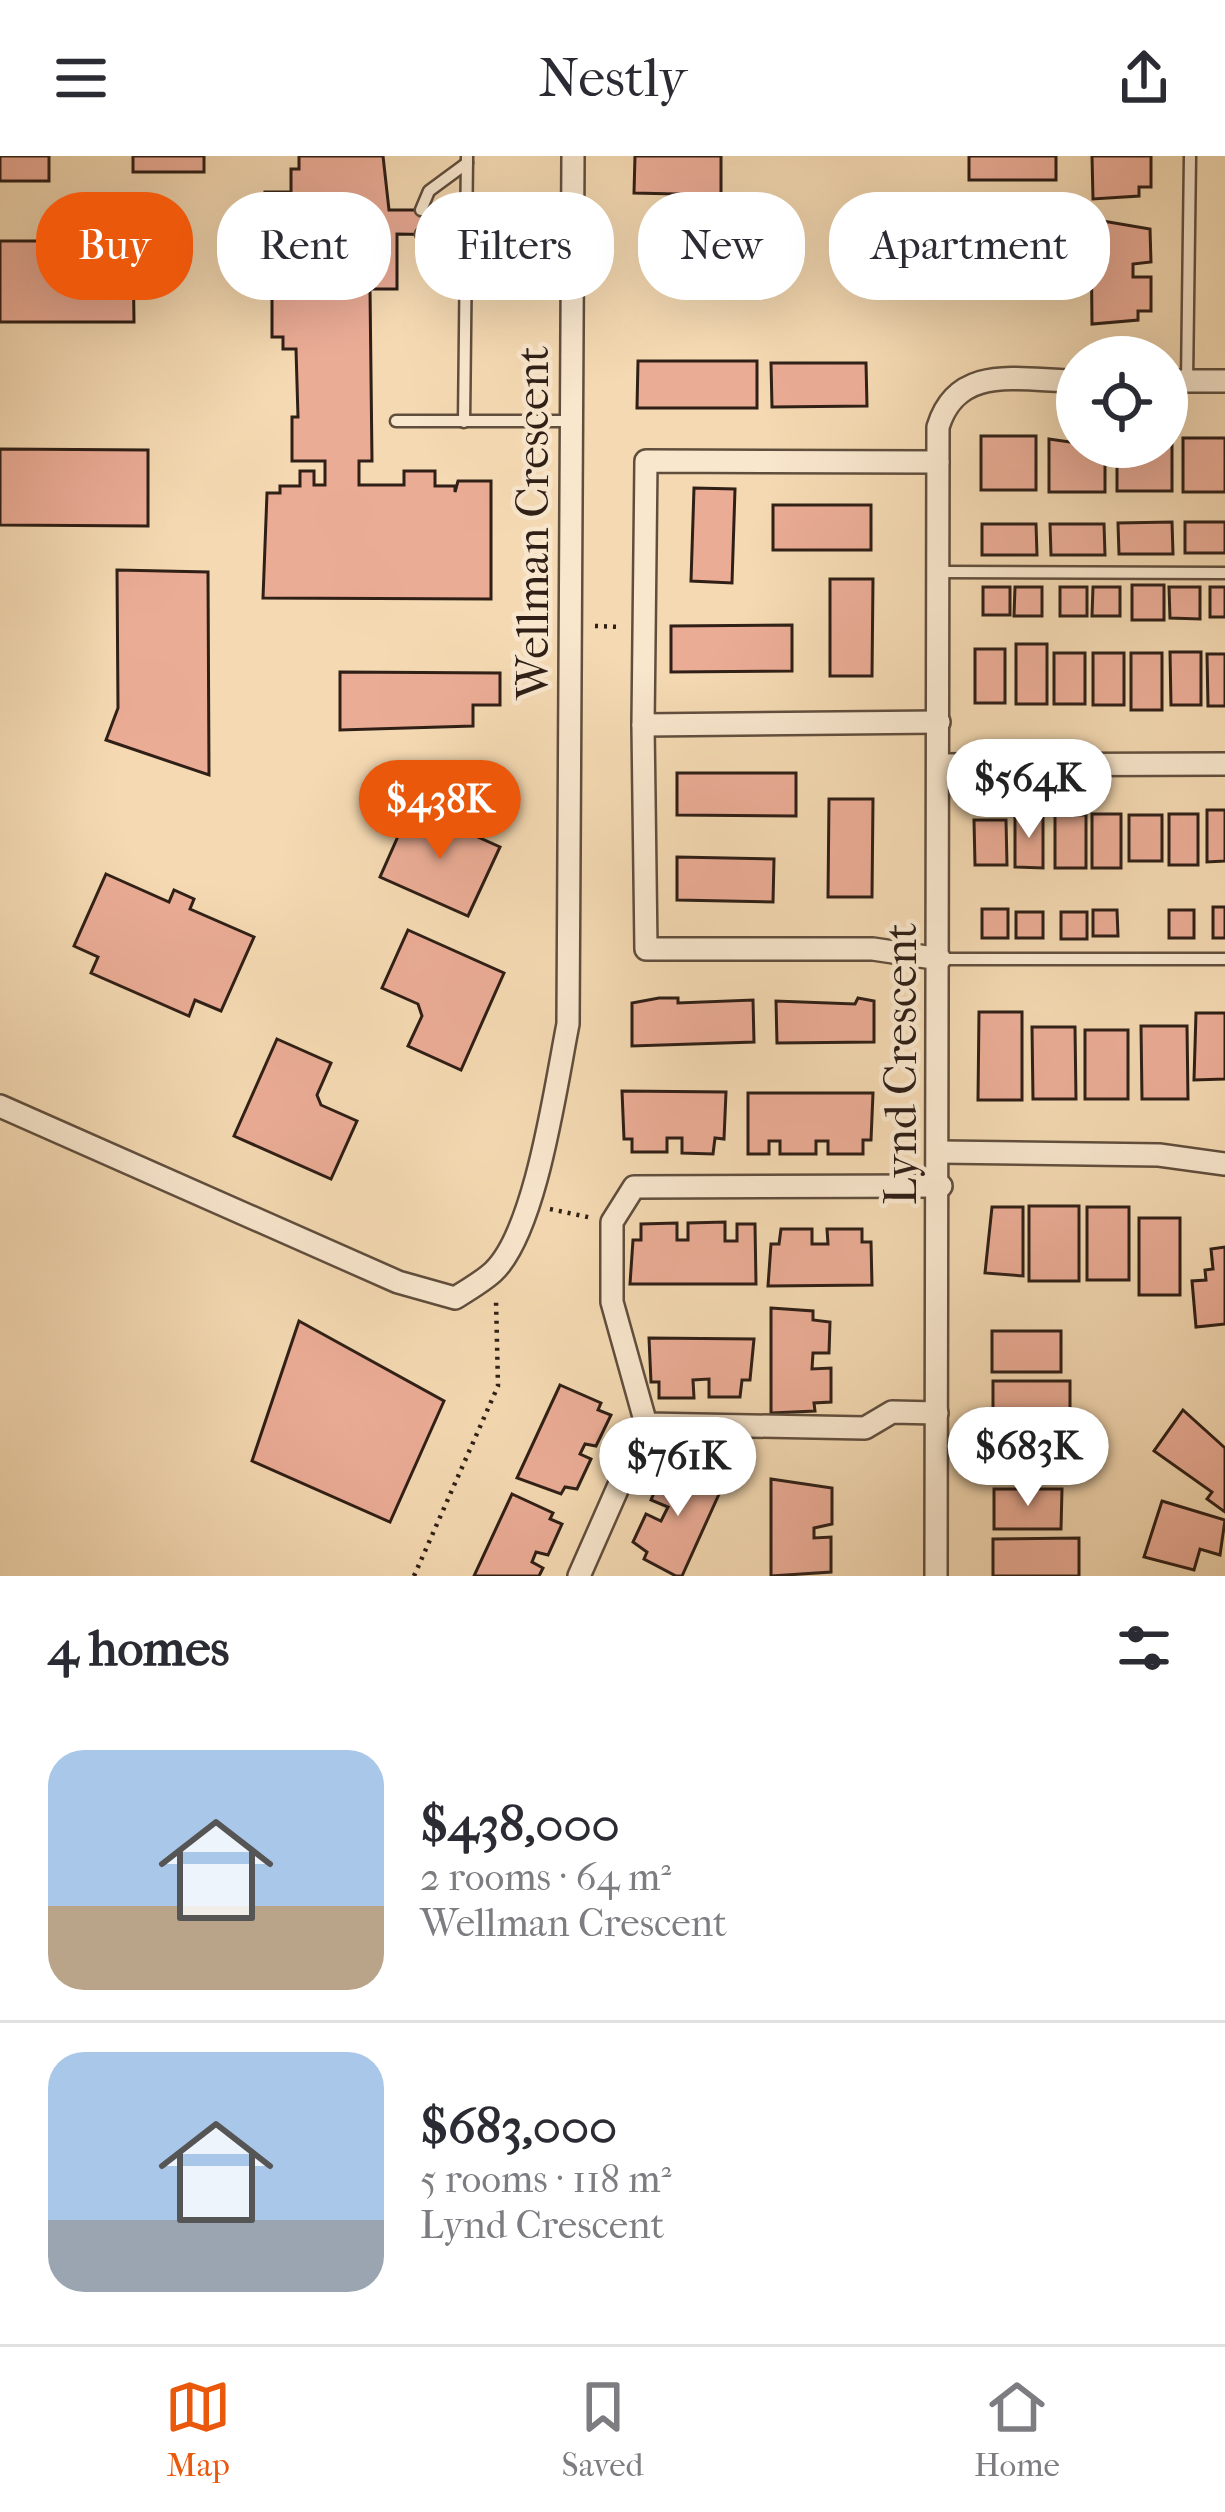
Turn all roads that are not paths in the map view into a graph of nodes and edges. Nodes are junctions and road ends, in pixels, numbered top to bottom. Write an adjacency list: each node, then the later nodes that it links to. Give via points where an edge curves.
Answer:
1 (573, 156): 12 (street, Wellman Crescent)
2 (1190, 156): 7 (lane)
3 (467, 159): 4 (lane); 5 (lane)
4 (429, 192)
5 (466, 192)
6 (465, 300): 13 (lane)
7 (1180, 336)
8 (1056, 381): 14 (street, Lynd Crescent, via 992,381 954,393 938,427)
9 (1188, 381): 10 (street)
10 (1225, 381)
11 (396, 421): 13 (lane)
12 (572, 421): 13 (lane); 23 (street, Wellman Crescent, via 568,1024 527,1203 496,1270 455,1298 398,1282)
13 (464, 422)
14 (938, 462): 15 (street, Lynd Crescent); 18 (street, via 646,461)
15 (939, 572): 16 (lane); 17 (street, Lynd Crescent)
16 (1225, 573)
17 (939, 722): 18 (street); 20 (street, Lynd Crescent)
18 (643, 725): 21 (street, via 646,949 873,949)
19 (1225, 764): 20 (street)
20 (939, 765): 21 (street, Lynd Crescent)
21 (940, 958): 22 (lane); 24 (street, Lynd Crescent)
22 (1225, 959)
23 (0, 1106)
24 (940, 1152): 25 (street, via 1159,1155); 26 (street, Lynd Crescent)
25 (1225, 1164)
26 (941, 1186): 27 (street, Lynd Crescent); 28 (street, via 634,1187 612,1222 612,1302)
27 (938, 1413): 28 (street, via 892,1412 865,1428); 30 (street, Lynd Crescent)
28 (646, 1424): 29 (street)
29 (579, 1576)
30 (936, 1576)

